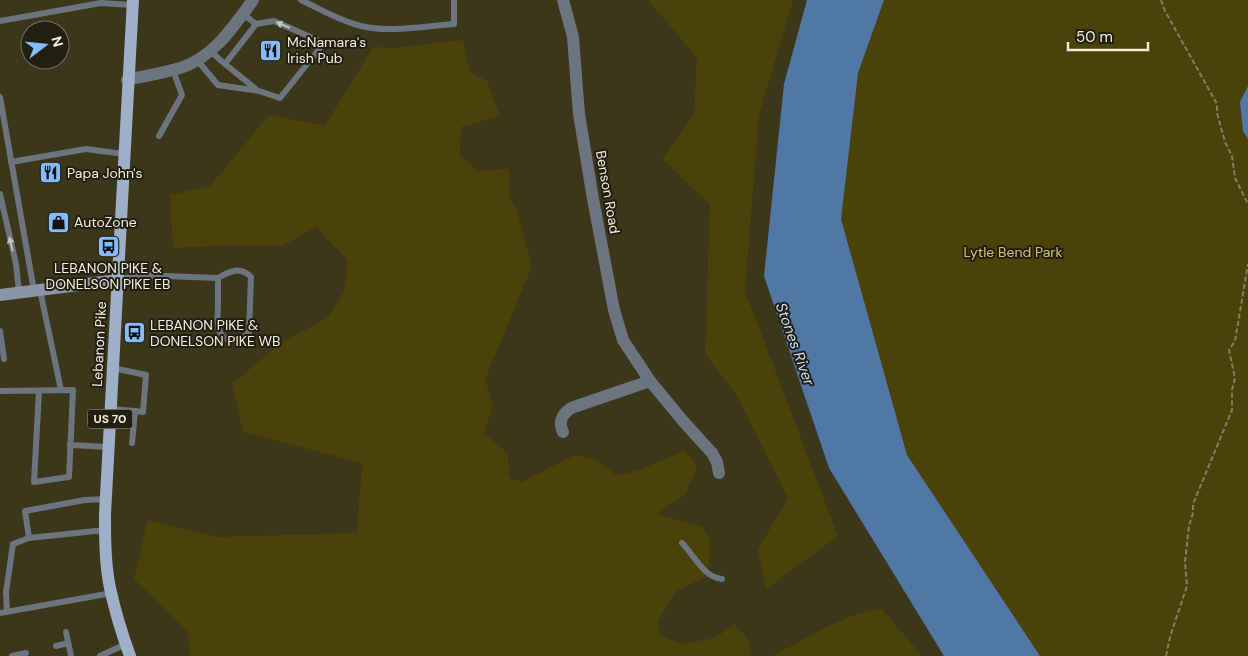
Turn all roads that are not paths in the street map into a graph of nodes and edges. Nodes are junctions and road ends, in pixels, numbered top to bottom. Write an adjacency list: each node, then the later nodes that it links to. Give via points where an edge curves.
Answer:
1 (253, 0): 6 (street)
2 (301, 0): 3 (lane, via 362,27 386,29 454,24)
3 (454, 0)
4 (563, 0): 28 (street, Benson Road, via 573,37 580,114 614,310 623,340)
5 (132, 3): 7 (lane, via 101,3); 13 (main road, Lebanon Pike / US 70)
6 (243, 14): 8 (lane); 9 (street)
7 (0, 21)
8 (256, 24): 11 (lane); 14 (lane, one-way to 8, via 280,98 324,43 274,21)
9 (210, 51): 10 (street); 11 (lane)
10 (197, 60): 12 (street); 14 (lane, via 218,85)
11 (225, 64): 14 (lane)
12 (173, 70): 13 (street); 16 (lane, via 182,94)
13 (127, 80): 17 (main road, Lebanon Pike / US 70)
14 (259, 91)
15 (0, 97): 18 (lane)
16 (160, 136)
17 (124, 154): 18 (lane, via 86,149); 21 (main road, Lebanon Pike / US 70)
18 (11, 162): 22 (lane)
19 (0, 194): 23 (lane, one-way to 19)
20 (218, 278): 20 (lane, via 236,270 251,277 248,332 240,341 227,340 217,326); 21 (lane, via 138,275)
21 (118, 280): 22 (main road); 27 (main road, Lebanon Pike / US 70)
22 (37, 290): 23 (main road); 29 (lane)
23 (19, 292): 24 (main road)
24 (0, 295)
25 (0, 331): 26 (lane)
26 (4, 359)
27 (113, 368): 32 (main road, Lebanon Pike / US 70); 33 (lane, via 146,375 143,412)
28 (650, 381): 34 (street, via 571,408 560,421); 38 (street, Benson Road, via 712,453)
29 (61, 390): 31 (lane); 36 (lane, via 73,390)
30 (0, 391): 31 (lane)
31 (39, 391): 36 (lane, via 34,482 69,477)
32 (111, 410): 33 (lane); 37 (main road, Lebanon Pike / US 70)
33 (135, 412): 35 (lane)
34 (563, 432)
35 (132, 442)
36 (70, 445): 37 (lane)
37 (109, 447): 39 (main road, Lebanon Pike / US 70)
38 (720, 473)
39 (106, 499): 40 (main road, Lebanon Pike / US 70); 41 (lane, via 25,511)
40 (105, 530): 41 (lane); 44 (main road, Lebanon Pike / US 70)
41 (30, 538): 45 (lane, via 13,544 6,592)
42 (682, 543): 43 (lane, via 714,578)
43 (722, 579)
44 (112, 593): 45 (lane); 50 (main road, Lebanon Pike / US 70)
45 (8, 612): 46 (lane)
46 (0, 613)
47 (66, 632): 48 (lane)
48 (68, 643): 49 (lane); 53 (lane)
49 (56, 646)
50 (128, 650): 54 (lane)
51 (26, 653): 52 (lane)
52 (12, 656)
53 (71, 656)
54 (100, 656)

